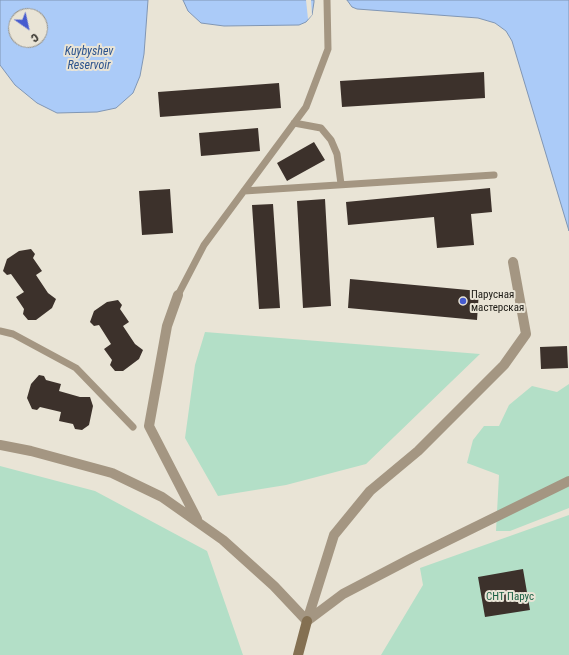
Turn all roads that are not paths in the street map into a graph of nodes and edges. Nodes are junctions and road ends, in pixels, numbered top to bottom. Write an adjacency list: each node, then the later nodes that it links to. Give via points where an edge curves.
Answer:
1 (327, 0): 2 (lane, via 328,49 306,107)
2 (294, 123): 4 (lane, via 321,128 331,140 337,154); 5 (lane)
3 (494, 175): 4 (lane)
4 (340, 184): 5 (lane)
5 (244, 191): 7 (lane, via 204,245)
6 (513, 262): 13 (street, via 526,334 504,364 418,451 370,492 334,535)
7 (178, 295): 12 (street, via 167,326 149,426)
8 (0, 331): 9 (lane, via 14,334 76,368)
9 (133, 427)
10 (0, 445): 12 (street, via 112,473 162,497)
11 (569, 481): 13 (street, via 350,590)
12 (198, 521): 13 (street, via 274,586)
13 (307, 621): 14 (street)
14 (298, 655)

